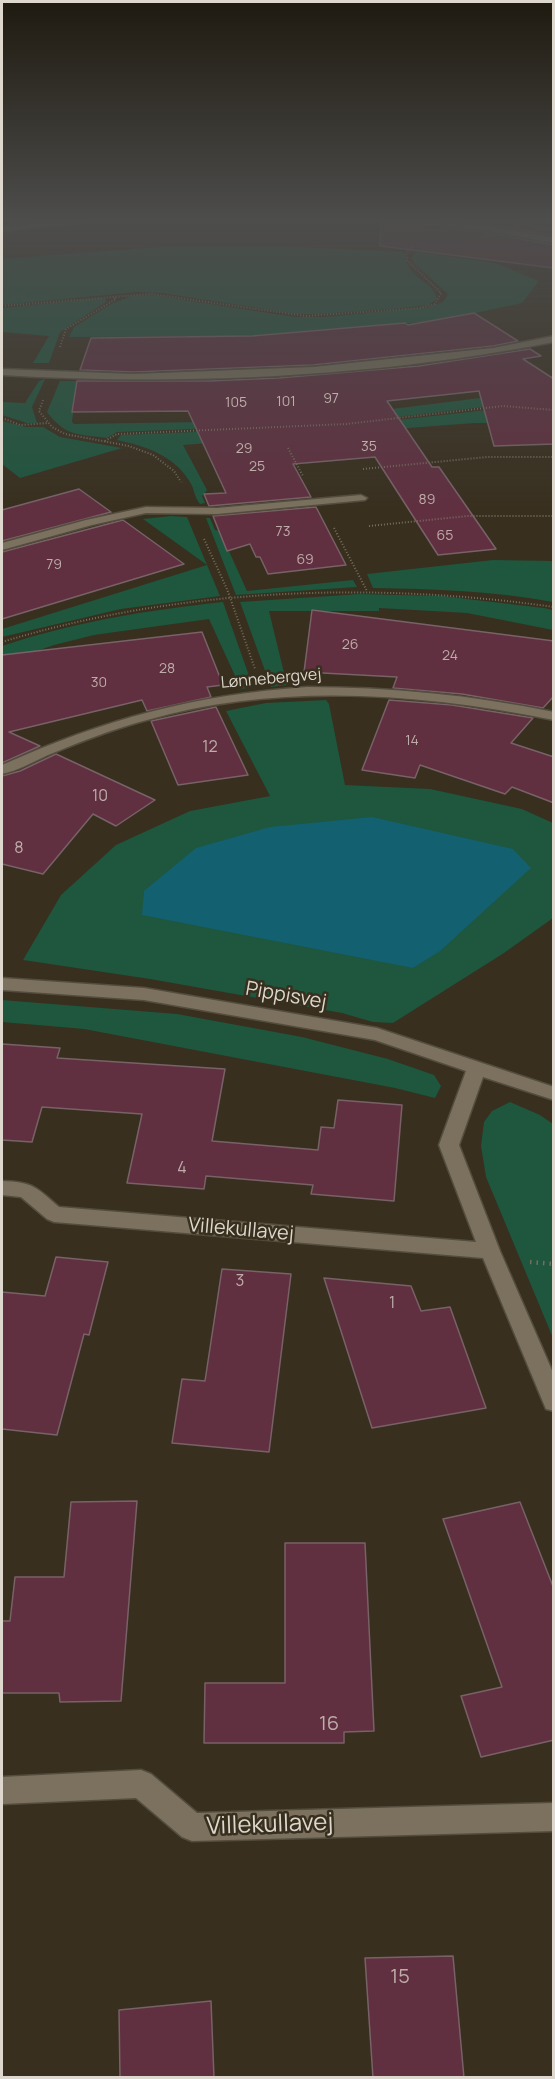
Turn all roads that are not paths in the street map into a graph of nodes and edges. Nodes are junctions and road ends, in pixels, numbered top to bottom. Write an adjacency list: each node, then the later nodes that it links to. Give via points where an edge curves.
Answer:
1 (554, 339): 2 (street, via 493,351 313,370 134,377)
2 (2, 372)
3 (361, 498): 4 (street, via 217,511 146,510)
4 (2, 547)
5 (554, 716): 6 (street, Lønnebergvej, via 475,700 398,692 264,695 150,715 91,733)
6 (2, 770)
7 (2, 984): 8 (street, Pippisvej, via 144,994 377,1034)
8 (477, 1067): 9 (street, Pippisvej); 11 (street, via 449,1145)
9 (554, 1094)
10 (2, 1188): 11 (street, Villekullavej, via 26,1190 54,1214)
11 (490, 1251): 12 (street)
12 (554, 1402)
13 (2, 1791): 14 (street, Villekullavej, via 141,1784 192,1827)
14 (554, 1817)

